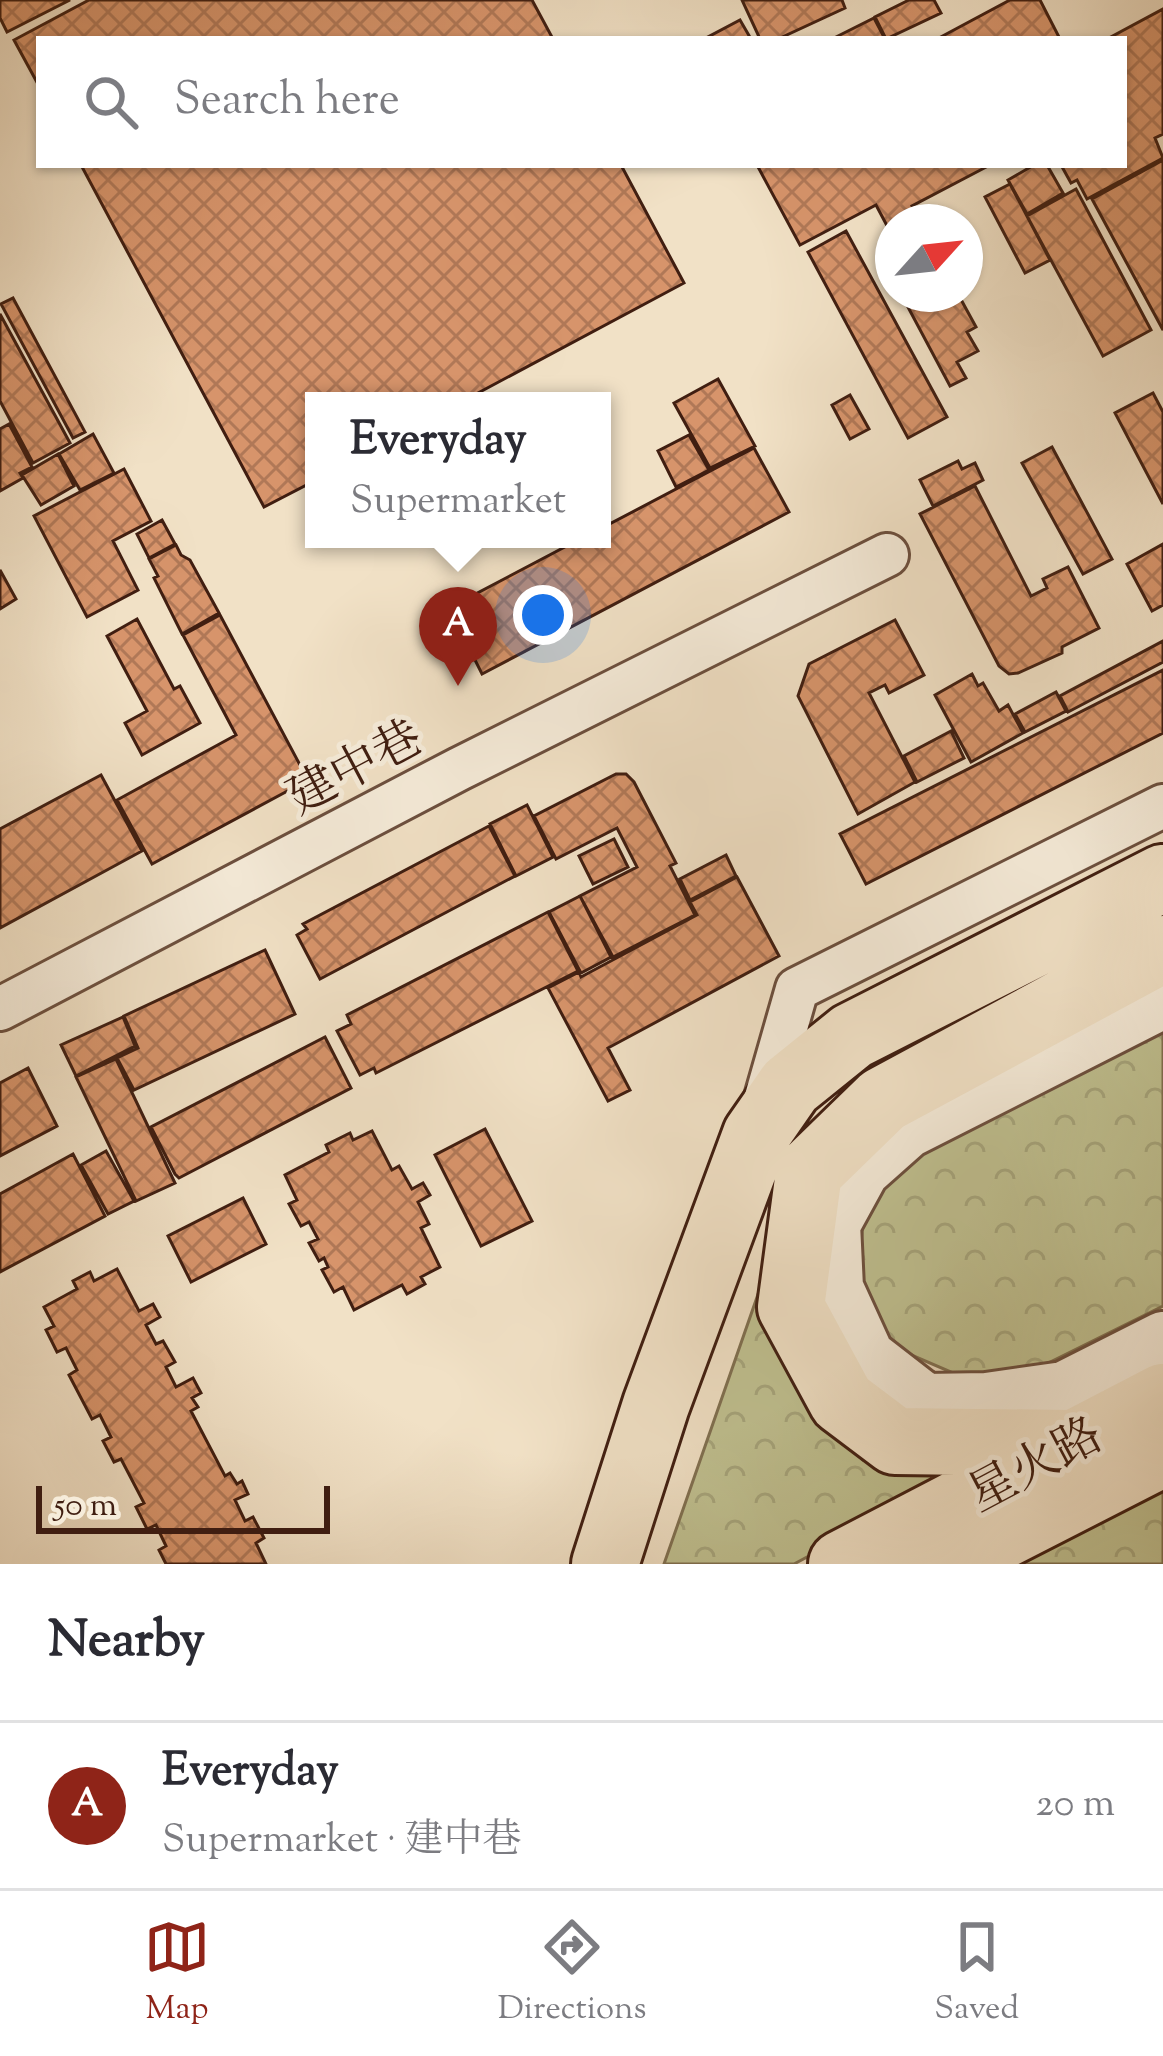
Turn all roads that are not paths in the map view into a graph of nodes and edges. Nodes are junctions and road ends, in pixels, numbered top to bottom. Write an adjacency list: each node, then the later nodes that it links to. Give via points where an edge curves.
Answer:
1 (886, 555): 6 (street, 建中巷)
2 (1163, 806): 7 (street, via 797,989)
3 (1163, 878): 7 (main road, via 851,1036 790,1086)
4 (1163, 949): 10 (main road, via 884,1100 809,1172 791,1307 842,1401 896,1442)
5 (1163, 1001): 8 (street, via 907,1130 862,1171 833,1224 836,1288 867,1356 926,1401 1064,1389)
6 (0, 1009)
7 (756, 1135): 12 (main road)
8 (1163, 1339)
9 (1163, 1397): 10 (main road, 星火路)
10 (1072, 1443): 13 (main road, 星火路)
11 (1163, 1453): 14 (main road, 星火路)
12 (605, 1564)
13 (842, 1564)
14 (946, 1564)

